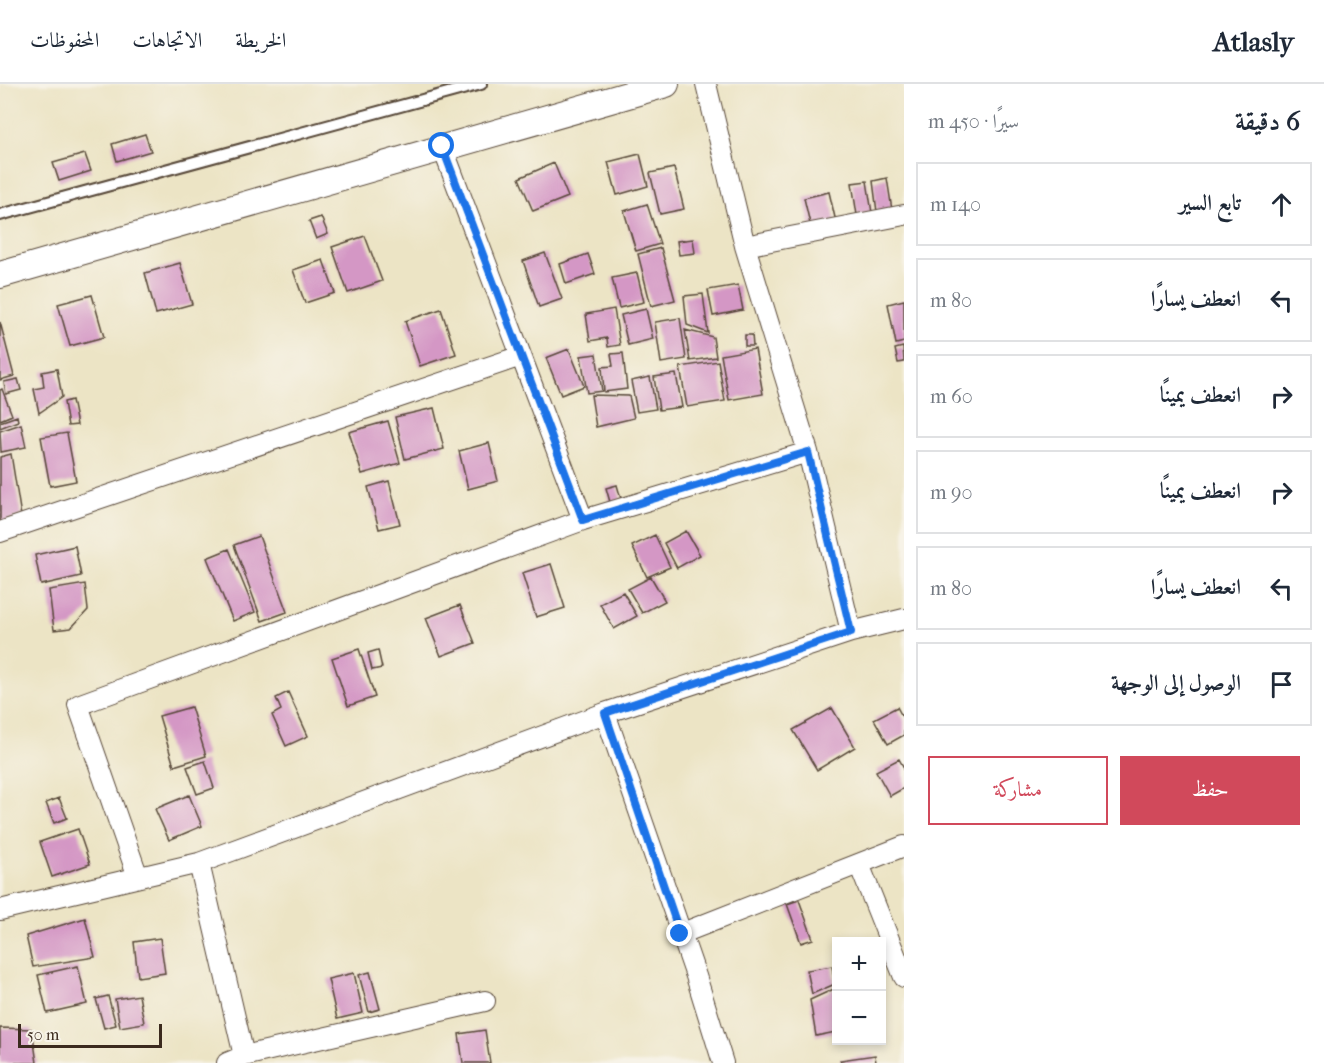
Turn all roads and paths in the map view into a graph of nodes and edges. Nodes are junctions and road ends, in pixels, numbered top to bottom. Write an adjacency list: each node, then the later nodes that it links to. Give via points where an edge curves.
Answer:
1 (480, 84): 5 (lane)
2 (666, 84): 4 (street)
3 (706, 84): 7 (street)
4 (442, 146): 8 (street); 9 (street)
5 (0, 215)
6 (904, 215): 7 (street)
7 (745, 246): 10 (street)
8 (0, 275)
9 (521, 356): 11 (street); 12 (street)
10 (808, 452): 11 (street); 14 (street)
11 (583, 520): 19 (street, via 78,705)
12 (0, 532)
13 (904, 619): 14 (street)
14 (851, 632): 15 (street)
15 (605, 713): 17 (street); 21 (street)
16 (904, 846): 18 (street)
17 (199, 863): 19 (street); 24 (street)
18 (859, 864): 21 (street); 22 (street)
19 (138, 877): 20 (street)
20 (0, 910)
21 (680, 934): 25 (street)
22 (904, 977)
23 (485, 1001): 24 (street)
24 (235, 1060)
25 (723, 1063)

